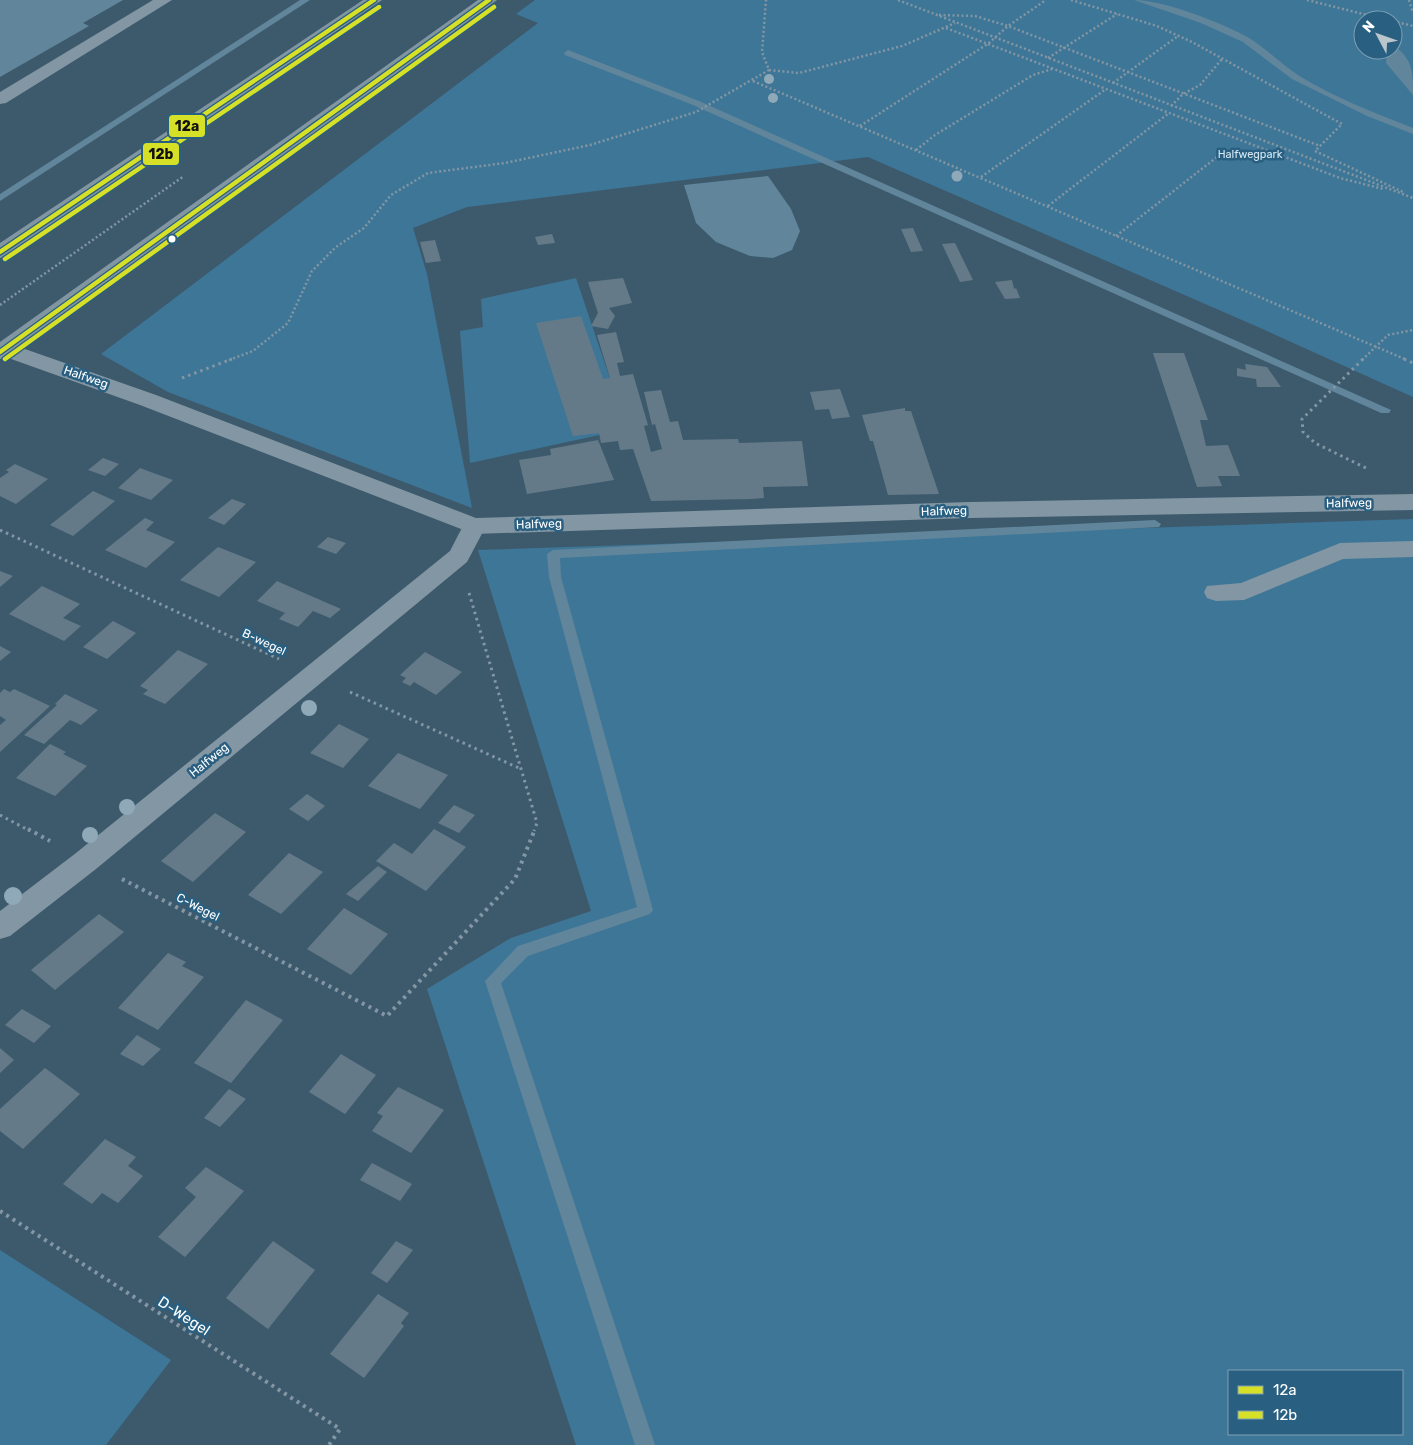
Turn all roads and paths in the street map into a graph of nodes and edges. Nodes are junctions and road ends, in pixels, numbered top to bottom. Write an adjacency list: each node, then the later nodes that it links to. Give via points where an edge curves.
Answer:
1 (164, 0): 30 (lane)
2 (374, 0): 42 (highway)
3 (489, 0): 45 (highway)
4 (766, 0): 24 (path, via 762,52)
5 (898, 0): 13 (path)
6 (1046, 0): 15 (path)
7 (1071, 0): 12 (path)
8 (1307, 0): 10 (path)
9 (1409, 0): 11 (path)
10 (1353, 12)
11 (1413, 13)
12 (1117, 14): 17 (path); 20 (path)
13 (935, 15): 14 (path); 15 (path, via 975,16)
14 (955, 23): 16 (path); 18 (path)
15 (1008, 26): 18 (path); 20 (path)
16 (946, 28): 19 (path); 24 (path, via 902,46 799,74)
17 (1178, 36): 22 (path); 25 (path)
18 (993, 38): 19 (path); 21 (path)
19 (988, 43): 23 (path); 33 (path)
20 (1066, 48): 21 (path); 25 (path)
21 (1047, 58): 27 (path)
22 (1222, 59): 29 (path, via 1200,86); 34 (path, via 1342,124)
23 (1052, 69): 28 (path); 35 (path, via 1033,75)
24 (769, 70): 26 (path)
25 (1127, 72): 27 (path); 29 (path)
26 (752, 80): 33 (path); 47 (path, via 696,112 590,145 505,163 428,172 391,195 364,228 336,247 312,270 288,323 253,350 178,379)
27 (1113, 84): 31 (path)
28 (1106, 89): 32 (path); 37 (path)
29 (1183, 94): 31 (path); 34 (path)
30 (0, 99)
31 (1171, 106): 38 (path)
32 (1169, 113): 38 (path, via 1340,178); 40 (path)
33 (860, 126): 35 (path)
34 (1320, 146): 39 (path, via 1315,151)
35 (916, 150): 37 (path)
36 (1217, 157): 41 (path)
37 (980, 178): 40 (path)
38 (1397, 192): 39 (path)
39 (1413, 197)
40 (1048, 206): 41 (path)
41 (1116, 236): 44 (path)
42 (0, 252)
43 (1413, 330): 44 (path, via 1388,335)
44 (1375, 347): 46 (path); 48 (path, via 1302,419 1303,432 1315,443 1373,471)
45 (2, 350): 47 (street, Halfweg)
46 (1413, 363)
47 (148, 400): 49 (street, Halfweg)
48 (1401, 503): 49 (street, Halfweg, via 970,510)
49 (474, 526): 52 (lane, Halfweg)
50 (0, 530): 54 (path, B-wegel)
51 (1413, 549): 53 (lane, via 1340,551 1244,591)
52 (459, 556): 54 (lane, Halfweg); 55 (path)
53 (1216, 592)
54 (314, 675): 55 (path, B-wegel); 57 (lane, Halfweg)
55 (521, 769): 57 (path, C-Wegel, via 537,823 515,879 387,1016)
56 (0, 815): 57 (path, C-Wegel)
57 (86, 860): 58 (lane, Halfweg)
58 (0, 927)
59 (0, 1211): 60 (path, D-Wegel, via 340,1430)
60 (329, 1445)

